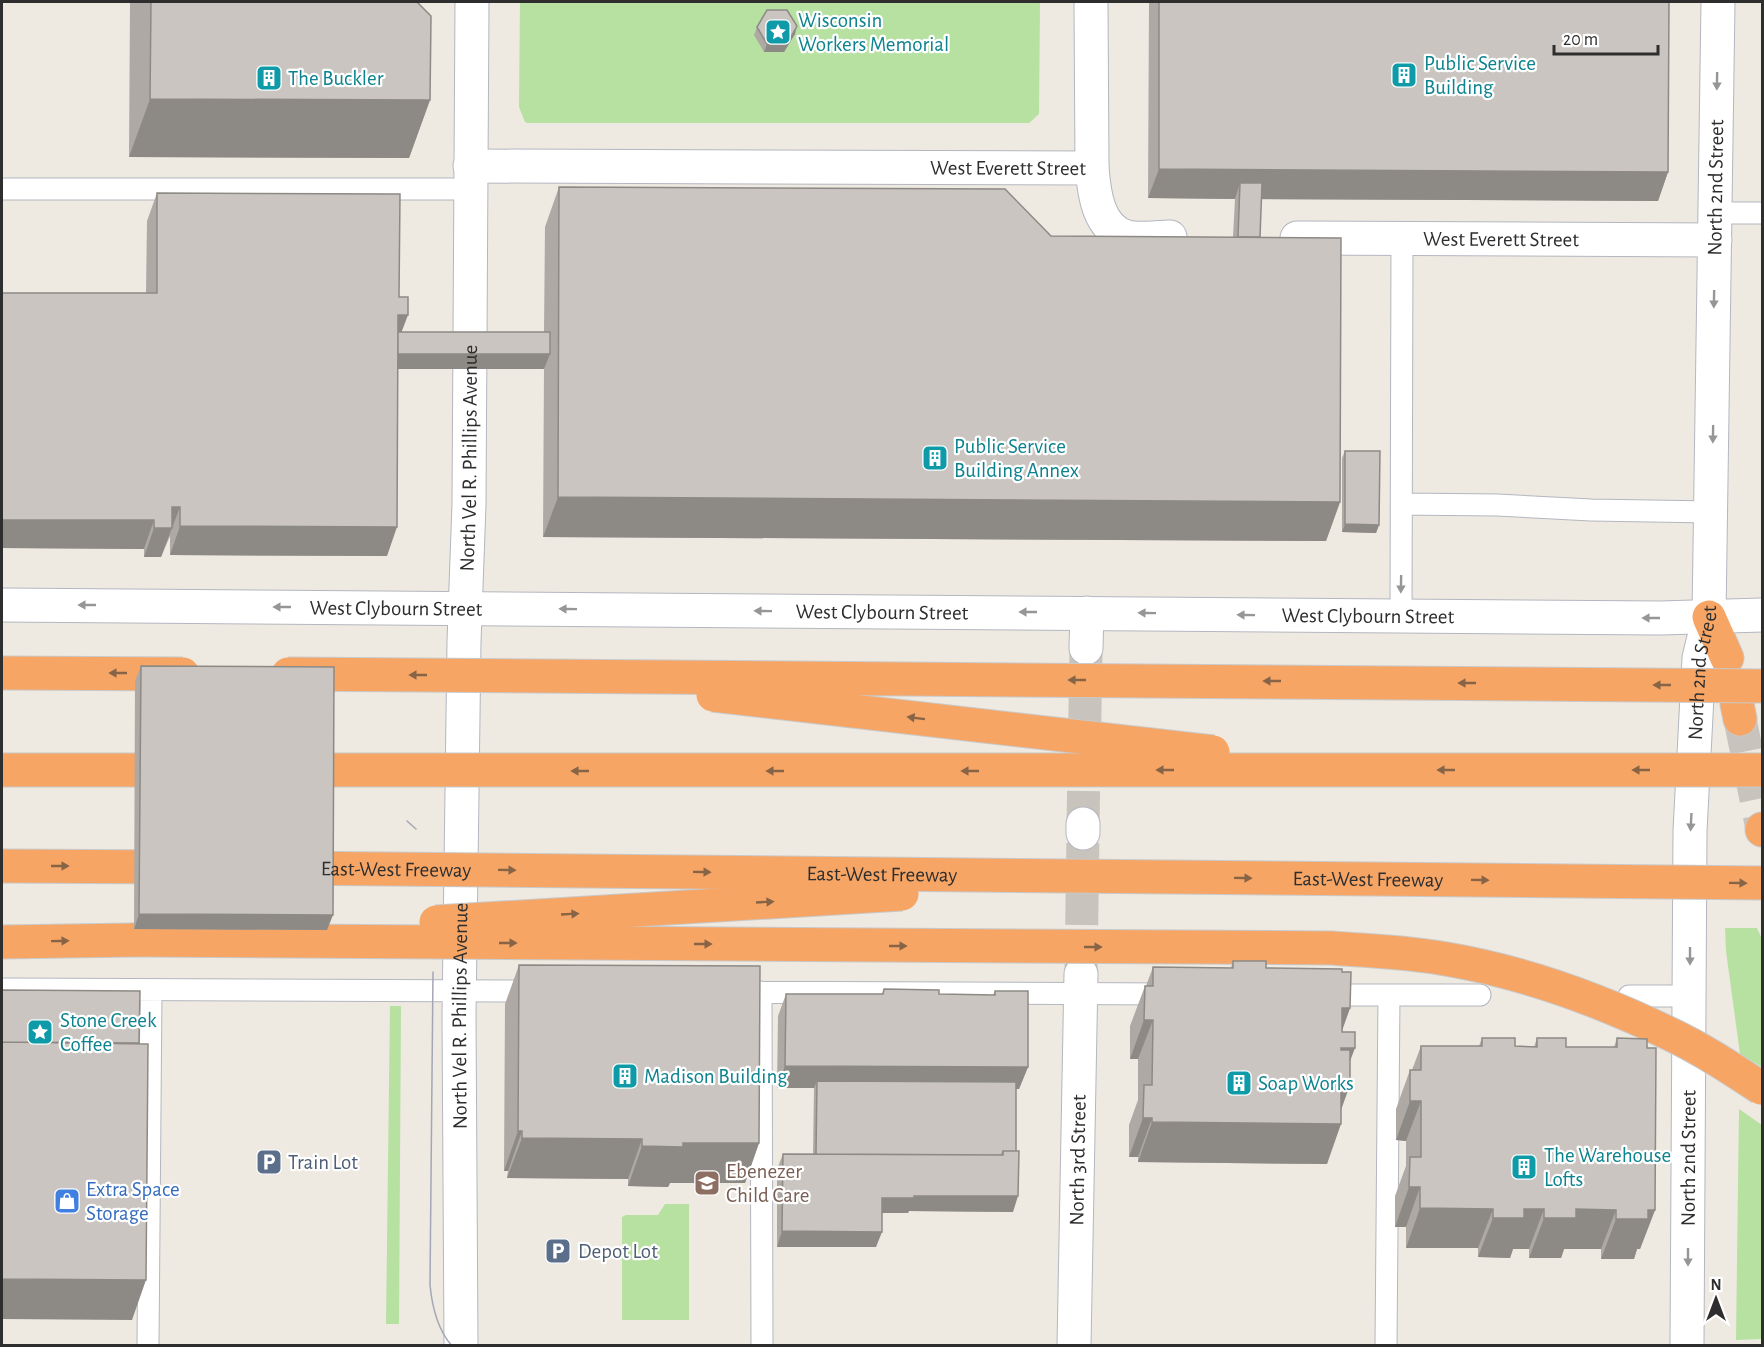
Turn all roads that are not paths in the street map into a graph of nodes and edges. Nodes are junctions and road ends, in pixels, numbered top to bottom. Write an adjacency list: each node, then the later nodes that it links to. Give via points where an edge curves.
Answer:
1 (472, 2): 5 (street, North Vel R. Phillips Avenue)
2 (1091, 2): 4 (street)
3 (1718, 2): 8 (street, North 2nd Street, one-way to 8)
4 (1092, 168): 5 (street, West Everett Street); 9 (street, West Everett Street, via 1094,192 1110,227 1126,237)
5 (470, 178): 6 (lane); 15 (street, North Vel R. Phillips Avenue, via 470,504)
6 (2, 189)
7 (1762, 213): 8 (lane)
8 (1715, 227): 11 (street, West Everett Street); 13 (street, North 2nd Street, one-way to 13)
9 (1197, 238)
10 (1266, 238): 11 (street, West Everett Street)
11 (1402, 239): 12 (lane)
12 (1402, 504): 13 (lane); 18 (lane, one-way to 18)
13 (1711, 512): 19 (street, North 2nd Street)
14 (2, 605): 15 (street, West Clybourn Street, one-way to 14)
15 (466, 608): 16 (street, West Clybourn Street, one-way to 15); 42 (street, North Vel R. Phillips Avenue)
16 (1087, 613): 18 (street, West Clybourn Street, one-way to 16); 20 (street)
17 (1762, 615): 19 (street, West Clybourn Street)
18 (1401, 616): 19 (street, West Clybourn Street, one-way to 18)
19 (1709, 617): 21 (highway); 51 (street, North 2nd Street, one-way to 51, via 1699,658 1690,831)
20 (1086, 648)
21 (1727, 658)
22 (2, 673): 23 (highway, one-way to 22, bridge)
23 (216, 674)
24 (264, 674): 25 (highway, one-way to 24, bridge)
25 (539, 675): 26 (highway, one-way to 25, bridge); 30 (highway, one-way to 25, bridge)
26 (1746, 703)
27 (2, 770): 28 (highway, bridge)
28 (205, 770)
29 (253, 770): 30 (highway, one-way to 29, bridge)
30 (1370, 770): 31 (highway, one-way to 30, bridge)
31 (1762, 770)
32 (2, 866): 33 (highway, one-way to 33, bridge)
33 (205, 867)
34 (264, 867): 35 (highway, East-West Freeway, one-way to 35, bridge)
35 (1185, 877): 36 (highway, East-West Freeway, one-way to 36, bridge); 37 (highway, one-way to 35, bridge)
36 (1762, 883)
37 (134, 940): 38 (highway, one-way to 37); 52 (highway, one-way to 52, bridge, via 1320,948 1390,952 1493,970 1604,1005 1672,1035)
38 (2, 942)
39 (1080, 984): 45 (lane); 46 (lane); 56 (street, North 3rd Street)
40 (2, 989): 41 (lane)
41 (151, 990): 42 (lane); 53 (lane)
42 (459, 991): 43 (lane); 54 (street, North Vel R. Phillips Avenue)
43 (558, 992)
44 (714, 992): 45 (lane)
45 (761, 992): 55 (lane)
46 (1186, 994)
47 (1305, 995): 48 (lane)
48 (1389, 995): 49 (lane); 57 (lane)
49 (1480, 995)
50 (1629, 996): 51 (lane)
51 (1689, 996): 58 (street, North 2nd Street, one-way to 58)
52 (1762, 1088)
53 (148, 1346)
54 (461, 1346)
55 (762, 1346)
56 (1074, 1346)
57 (1386, 1346)
58 (1687, 1346)

